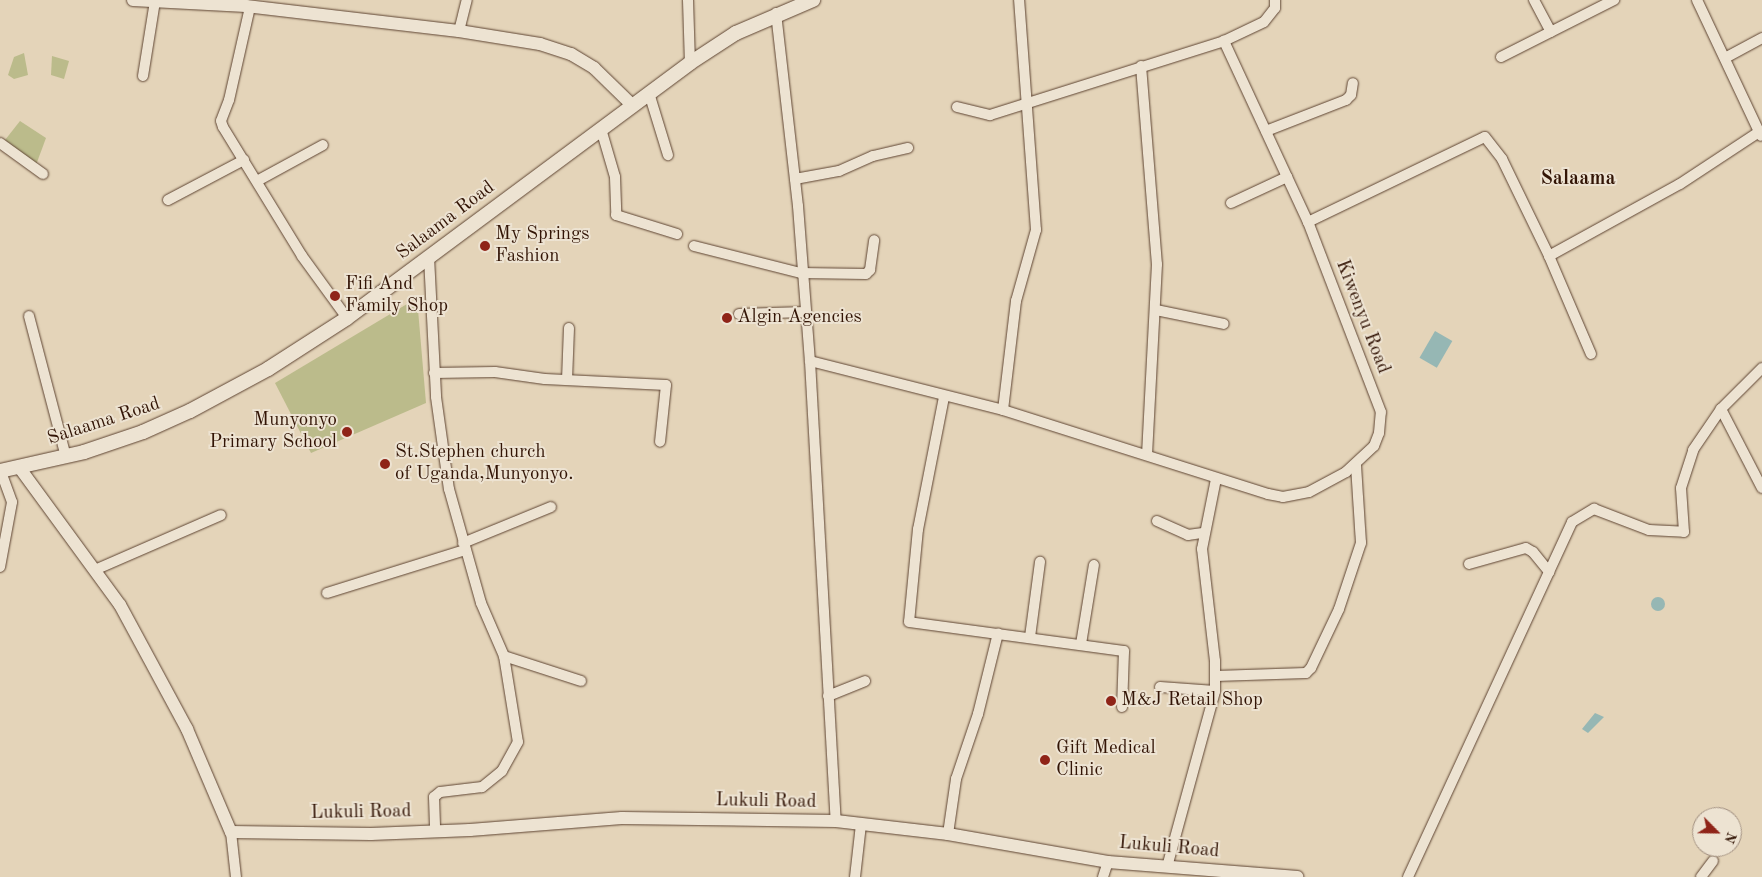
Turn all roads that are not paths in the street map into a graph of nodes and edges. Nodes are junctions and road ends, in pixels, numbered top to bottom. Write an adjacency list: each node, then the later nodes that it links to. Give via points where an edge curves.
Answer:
1 (133, 0): 10 (street)
2 (467, 0): 13 (street)
3 (688, 0): 19 (street)
4 (813, 0): 12 (main road, Salaama Road)
5 (1019, 0): 24 (street)
6 (1275, 0): 16 (street, via 1275,8 1264,22)
7 (1534, 0): 14 (street)
8 (1614, 0): 14 (street)
9 (1697, 0): 18 (street)
10 (155, 1): 11 (street); 21 (street)
11 (247, 4): 13 (street); 34 (street, via 230,100 221,121)
12 (776, 13): 19 (main road, Salaama Road, via 736,33); 37 (street)
13 (459, 31): 25 (street, via 540,44 571,54 603,74)
14 (1551, 32): 17 (street)
15 (1762, 38): 18 (street)
16 (1224, 41): 20 (street); 28 (street, Kiwenyu Road)
17 (1501, 57)
18 (1725, 58): 29 (street)
19 (690, 63): 23 (main road, Salaama Road)
20 (1141, 66): 24 (street); 48 (street, via 1148,180 1156,245)
21 (143, 76)
22 (1352, 83): 28 (street, via 1351,95 1346,100)
23 (649, 93): 25 (main road, Salaama Road); 33 (street)
24 (1028, 100): 26 (street, via 990,115); 62 (street, via 1036,235 1016,301)
25 (632, 105): 27 (main road, Salaama Road)
26 (957, 107)
27 (601, 129): 42 (street, via 615,177 616,215); 46 (main road, Salaama Road)
28 (1266, 131): 36 (street, Kiwenyu Road)
29 (1760, 135): 45 (street, via 1680,184)
30 (0, 143): 35 (street)
31 (323, 145): 38 (street)
32 (908, 148): 37 (street, via 873,156 839,171)
33 (668, 155)
34 (244, 160): 38 (street); 39 (street)
35 (44, 174)
36 (1287, 177): 40 (street); 41 (street, Kiwenyu Road)
37 (795, 179): 47 (street)
38 (257, 181): 52 (street, via 302,256)
39 (168, 200)
40 (1231, 204)
41 (1308, 222): 45 (street, via 1486,137 1502,159); 66 (street, Kiwenyu Road, via 1380,412 1379,433 1374,446)
42 (677, 234)
43 (874, 240): 47 (street, via 870,270 866,274)
44 (694, 246): 47 (street)
45 (1549, 256): 55 (street)
46 (429, 257): 52 (main road, Salaama Road); 58 (street)
47 (801, 274): 49 (street)
48 (1156, 310): 53 (street); 64 (street)
49 (805, 312): 50 (street); 56 (street)
50 (739, 314)
51 (29, 316): 65 (street)
52 (347, 318): 65 (main road, Salaama Road, via 268,368 190,411 143,432)
53 (1224, 324)
54 (569, 328): 59 (street)
55 (1592, 354)
56 (810, 361): 60 (street, Kiwenyu Road); 92 (street)
57 (1762, 368): 61 (street)
58 (434, 373): 59 (street, via 495,372); 75 (street, via 449,489)
59 (567, 380): 63 (street, via 666,385)
60 (944, 397): 62 (street, Kiwenyu Road); 83 (street, via 918,529 909,622)
61 (1722, 409): 70 (street); 81 (street, via 1701,436 1684,475 1681,498 1684,532 1649,530 1594,509 1572,522)
62 (1003, 410): 64 (street, Kiwenyu Road)
63 (660, 442)
64 (1147, 454): 69 (street, Kiwenyu Road)
65 (66, 457): 67 (main road, Salaama Road)
66 (1356, 465): 69 (street, Kiwenyu Road, via 1323,486 1293,496 1268,494); 87 (street, via 1362,543 1339,609 1311,668 1306,673)
67 (19, 467): 68 (main road, Salaama Road); 80 (street)
68 (1, 471): 79 (street, via 12,502)
69 (1216, 478): 74 (street)
70 (1762, 488)
71 (551, 507): 75 (street)
72 (221, 515): 80 (street)
73 (1157, 521): 74 (street, via 1188,535)
74 (1203, 533): 87 (street, via 1203,572)
75 (464, 546): 82 (street); 86 (street, via 481,602)
76 (1040, 562): 84 (street)
77 (1469, 564): 81 (street, via 1526,548)
78 (1094, 565): 85 (street)
79 (0, 567)
80 (96, 569): 97 (street, via 120,605 187,729)
81 (1549, 572): 106 (street)
82 (327, 592)
83 (998, 633): 84 (street); 98 (street, via 978,714 956,778)
84 (1030, 637): 85 (street)
85 (1080, 644): 93 (street, via 1127,654)
86 (504, 656): 88 (street); 96 (street, via 518,742 502,771 482,787 440,792 434,797)
87 (1216, 676): 91 (street)
88 (581, 680)
89 (865, 681): 92 (street)
90 (1160, 687): 91 (street)
91 (1215, 691): 101 (street)
92 (828, 696): 94 (street)
93 (1122, 707)
94 (836, 821): 95 (street, Lukuli Road); 96 (street, Lukuli Road, via 622,818)
95 (861, 824): 98 (street, Lukuli Road); 103 (street)
96 (435, 830): 97 (street, Lukuli Road, via 372,834)
97 (231, 832): 102 (street)
98 (948, 834): 100 (street, Lukuli Road)
99 (1713, 861): 107 (street)
100 (1108, 862): 101 (street, Lukuli Road); 104 (street)
101 (1167, 867): 105 (street, Lukuli Road)
102 (236, 877)
103 (855, 877)
104 (1103, 877)
105 (1296, 877)
106 (1408, 877)
107 (1701, 877)

